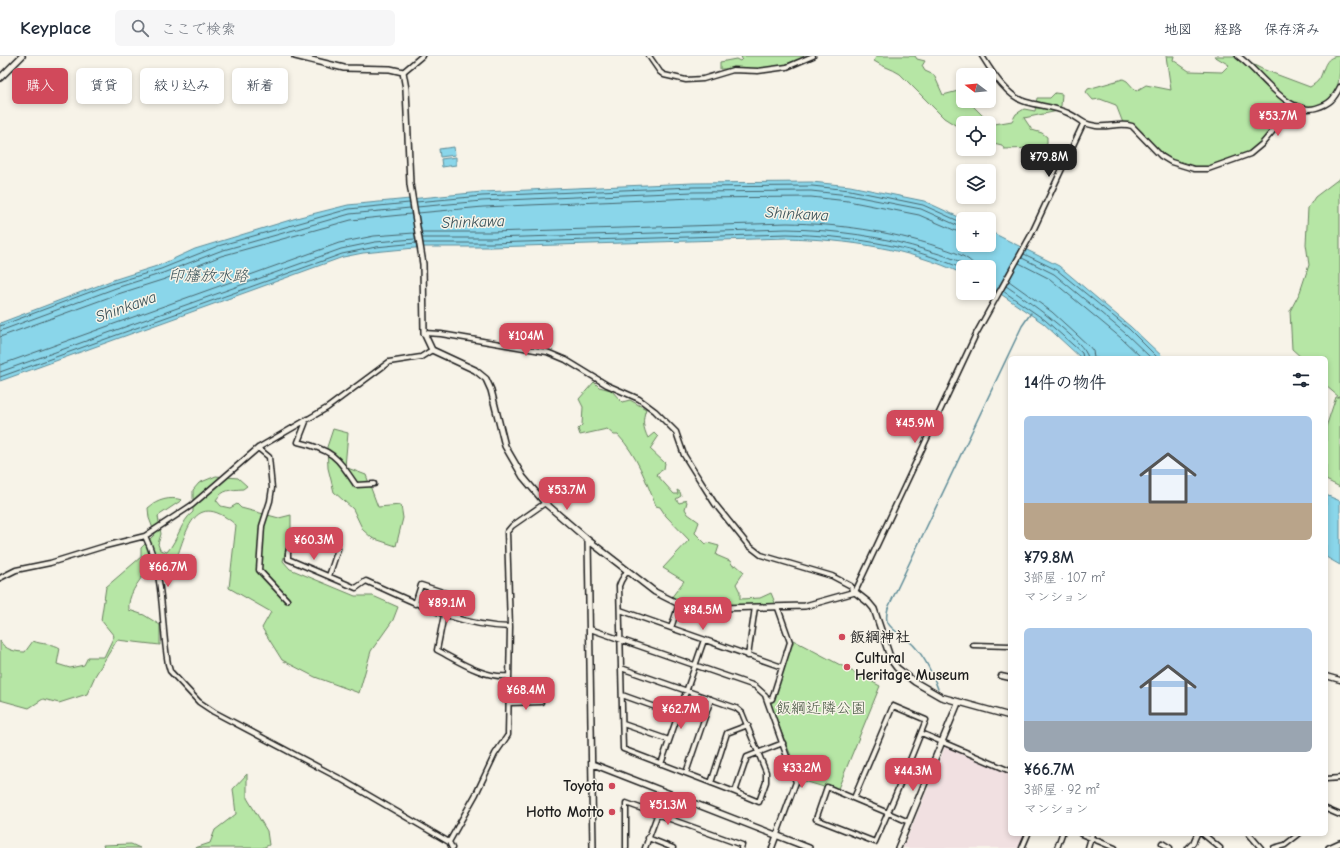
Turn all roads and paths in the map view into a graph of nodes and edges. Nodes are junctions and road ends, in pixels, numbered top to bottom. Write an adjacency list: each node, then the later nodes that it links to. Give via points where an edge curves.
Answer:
1 (22, 56): 9 (street)
2 (295, 56): 8 (street, via 344,68 390,69)
3 (422, 56): 8 (street)
4 (649, 56): 5 (street, via 664,75 686,80 703,79 733,70 758,71 786,67)
5 (813, 56)
6 (982, 56): 12 (street, via 1016,98 1069,113)
7 (1238, 56): 11 (street)
8 (403, 72): 13 (street, via 411,187 424,275)
9 (0, 78)
10 (1340, 87): 11 (street, via 1327,105 1311,109)
11 (1294, 106): 12 (street, via 1262,144 1250,154 1217,167 1200,170 1181,166 1161,156 1132,126)
12 (1083, 124): 24 (street, via 1028,239 973,341)
13 (424, 333): 14 (street); 24 (street, via 547,352 566,360 607,385 639,399 655,410 676,432 684,455 715,504 748,545 761,555 836,578 851,586)
14 (432, 350): 15 (street, via 421,358 389,362 350,392); 18 (street, via 475,370 486,379 505,446 524,477)
15 (307, 419): 16 (street); 17 (street, via 298,442 318,446 338,459 356,485)
16 (258, 448): 19 (street, via 192,505); 25 (street, via 269,457 272,488 262,526 258,570)
17 (374, 484)
18 (545, 503): 20 (street); 33 (street, via 507,532)
19 (145, 536): 23 (street, via 16,570); 90 (street, via 156,563 170,671 199,702 227,720 339,778)
20 (588, 540): 21 (street); 35 (street)
21 (627, 571): 27 (street, via 663,598); 30 (street, via 619,586)
22 (329, 576): 22 (street, via 288,559 293,534 338,549); 26 (street, via 356,588 366,581)
23 (0, 578)
24 (853, 592): 29 (street, via 805,606); 54 (street, via 874,609 891,660 897,668 931,692)
25 (288, 600)
26 (415, 604): 31 (street); 32 (street, via 421,585 461,598)
27 (679, 604): 28 (street); 34 (street)
28 (754, 607): 29 (street); 40 (street)
29 (778, 608): 42 (street, via 790,642)
30 (620, 610): 34 (street); 36 (street)
31 (444, 615): 32 (street); 44 (street, via 437,650 480,671 501,677)
32 (457, 618): 33 (street, via 486,627)
33 (510, 627): 44 (street)
34 (671, 628): 37 (street)
35 (590, 629): 36 (street); 65 (street)
36 (620, 640): 41 (street); 43 (street)
37 (704, 640): 40 (street); 41 (street)
38 (972, 645): 39 (street)
39 (1008, 646)
40 (748, 656): 42 (street)
41 (695, 666): 49 (street); 52 (street, via 755,686)
42 (782, 667): 52 (street, via 772,699)
43 (621, 668): 49 (street); 50 (street)
44 (509, 676): 55 (street)
45 (1001, 676): 47 (street)
46 (1328, 677): 48 (street)
47 (1008, 678)
48 (1340, 680)
49 (686, 691): 51 (street); 56 (street)
50 (622, 695): 56 (street); 58 (street)
51 (711, 699): 59 (street, via 738,709); 68 (street)
52 (768, 700): 62 (street)
53 (541, 702): 55 (street)
54 (958, 703): 57 (street); 63 (street)
55 (509, 704): 90 (street, via 508,735 495,754)
56 (678, 715): 61 (street)
57 (1008, 716)
58 (622, 724): 61 (street); 66 (street, via 623,749)
59 (748, 726): 64 (street); 71 (street, via 727,733)
60 (921, 733): 63 (street); 73 (street, via 926,720 893,706); 76 (street)
61 (669, 740): 66 (street)
62 (783, 742): 64 (street); 79 (street, via 796,782)
63 (942, 742): 67 (street); 78 (street)
64 (758, 752): 72 (street, via 747,757); 72 (street, via 767,778 759,802)
65 (593, 764): 79 (street); 91 (street)
66 (661, 764): 68 (street)
67 (1008, 769)
68 (686, 773): 71 (street)
69 (1340, 778): 70 (street)
70 (1328, 779)
71 (711, 783): 72 (street)
72 (735, 792)
73 (854, 798): 76 (street); 76 (street, via 827,787 816,819 875,842)
74 (1328, 810): 77 (street)
75 (658, 813): 87 (street); 92 (street, via 626,803); 95 (street, via 742,845)
76 (888, 813): 78 (street)
77 (1340, 815)
78 (909, 822): 98 (street)
79 (777, 835): 96 (street); 97 (street)
80 (1027, 836): 99 (street)
81 (1061, 836): 100 (street)
82 (1092, 836): 101 (street); 102 (street)
83 (1196, 836): 104 (street)
84 (1205, 836): 105 (street)
85 (1251, 836): 106 (street)
86 (1296, 836): 107 (street, via 1285,845)
87 (648, 838): 93 (street); 94 (street)
88 (1162, 843): 103 (street)
89 (1340, 843): 108 (street)
90 (450, 846)
91 (593, 848)
92 (626, 848)
93 (645, 848)
94 (673, 848)
95 (741, 848)
96 (772, 848)
97 (809, 848)
98 (898, 848)
99 (1022, 848)
100 (1057, 848)
101 (1088, 848)
102 (1115, 848)
103 (1170, 848)
104 (1188, 848)
105 (1220, 848)
106 (1261, 848)
107 (1274, 848)
108 (1329, 848)

